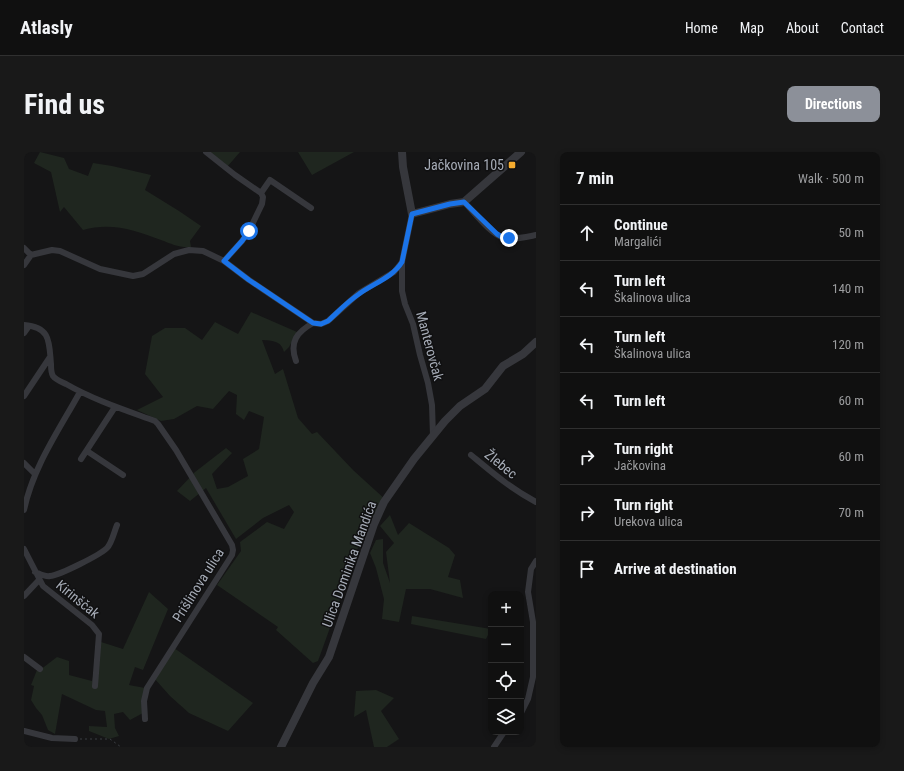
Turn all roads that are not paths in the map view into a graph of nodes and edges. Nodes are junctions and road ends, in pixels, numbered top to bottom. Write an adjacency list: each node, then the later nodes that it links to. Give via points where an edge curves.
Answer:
1 (206, 152): 4 (street)
2 (402, 152): 7 (street)
3 (521, 152): 5 (street)
4 (261, 193): 6 (street, via 270,180); 11 (street, via 262,204 249,231)
5 (464, 202): 7 (street); 8 (street, via 502,237)
6 (311, 208)
7 (412, 214): 12 (street, Manterovčak)
8 (536, 235)
9 (24, 248): 10 (street)
10 (31, 255): 11 (street, via 52,250 60,251 100,269 133,276 143,274 174,254 189,250 204,251); 13 (street)
11 (224, 261): 14 (street)
12 (402, 262): 14 (street, via 394,272 359,294 328,321 321,324); 23 (street, Manterovčak, via 402,291 428,383)
13 (24, 265)
14 (313, 323): 19 (street, via 296,336 293,352)
15 (27, 325): 16 (street, Prišlinova ulica); 18 (street, Prišlinova ulica, via 38,328 47,336)
16 (24, 333)
17 (536, 342): 23 (street, Ulica Dominika Mandića, via 523,354 503,366 484,389 460,406)
18 (50, 357): 20 (street, Prišlinova ulica, via 53,376); 21 (street)
19 (296, 361)
20 (80, 392): 22 (street, Prišlinova ulica); 28 (street)
21 (24, 396)
22 (115, 407): 24 (street); 42 (street, Prišlinova ulica, via 154,421 162,428 234,550 151,680 145,693)
23 (433, 436): 46 (street, Ulica Dominika Mandića, via 384,502 374,524 329,657)
24 (88, 451): 26 (street); 29 (street)
25 (471, 455): 30 (street, Žlebec, via 500,480)
26 (81, 460)
27 (24, 463): 28 (street)
28 (35, 474): 31 (street)
29 (123, 475)
30 (536, 502)
31 (24, 510)
32 (117, 525): 35 (street, via 109,546 101,553 53,576)
33 (24, 549): 35 (street, Kirinščak)
34 (536, 561): 41 (street, via 530,569 528,592 534,622 533,677)
35 (35, 572): 36 (street, Kirinščak)
36 (39, 580): 37 (street, Kirinščak); 40 (street, Kirinščak, via 96,629 99,639)
37 (24, 596)
38 (24, 657): 39 (street)
39 (40, 669)
40 (95, 686)
41 (524, 707)
42 (145, 719)
43 (24, 731): 45 (street, via 52,738)
44 (502, 735): 47 (street)
45 (76, 739)
46 (281, 747)
47 (494, 747)

